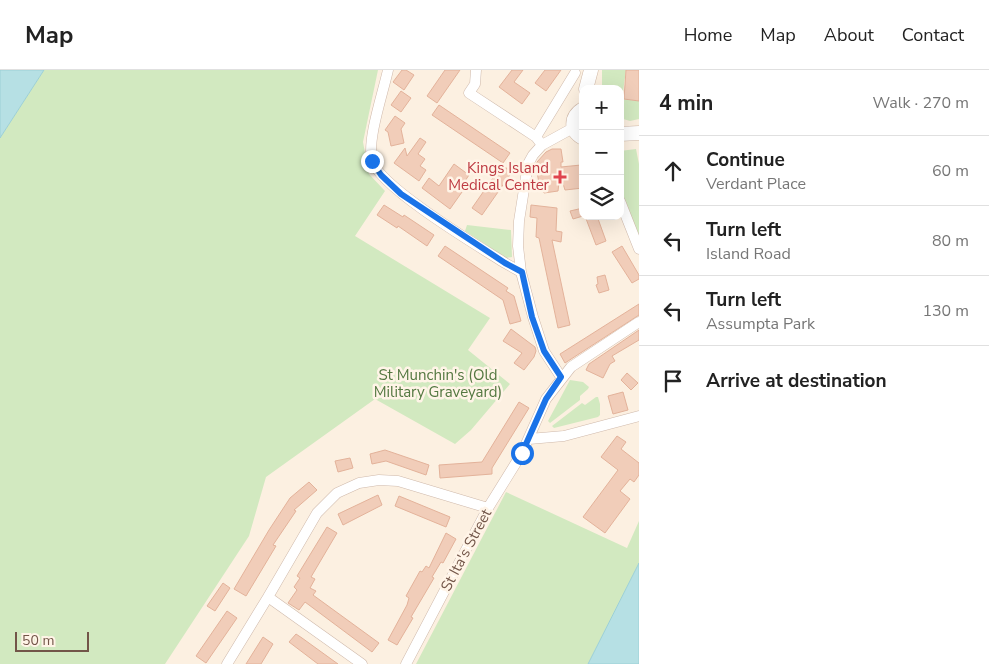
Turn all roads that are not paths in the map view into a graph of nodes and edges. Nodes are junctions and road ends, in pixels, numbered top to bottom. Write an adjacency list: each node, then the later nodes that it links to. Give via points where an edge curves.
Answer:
1 (388, 70): 11 (street, via 371,143 372,161 381,175 401,194)
2 (476, 70): 8 (street, via 475,84 469,92)
3 (574, 73): 8 (street)
4 (579, 111): 5 (main road, via 574,118)
5 (578, 133): 8 (street)
6 (624, 133): 7 (main road)
7 (639, 133)
8 (539, 141): 11 (street, via 528,164 519,221)
9 (624, 211): 10 (street)
10 (639, 249)
11 (522, 272): 13 (street, via 544,351)
12 (639, 322): 13 (street, St Ita's Street, via 589,354)
13 (561, 377): 15 (street, St Ita's Street, via 546,399)
14 (639, 416): 15 (street, via 564,436)
15 (529, 439): 16 (street, St Ita's Street)
16 (488, 508): 17 (street, via 398,481 359,483 337,493 317,513); 20 (street, St Ita's Street)
17 (268, 597): 18 (street); 19 (street)
18 (227, 664)
19 (362, 664)
20 (406, 664)

